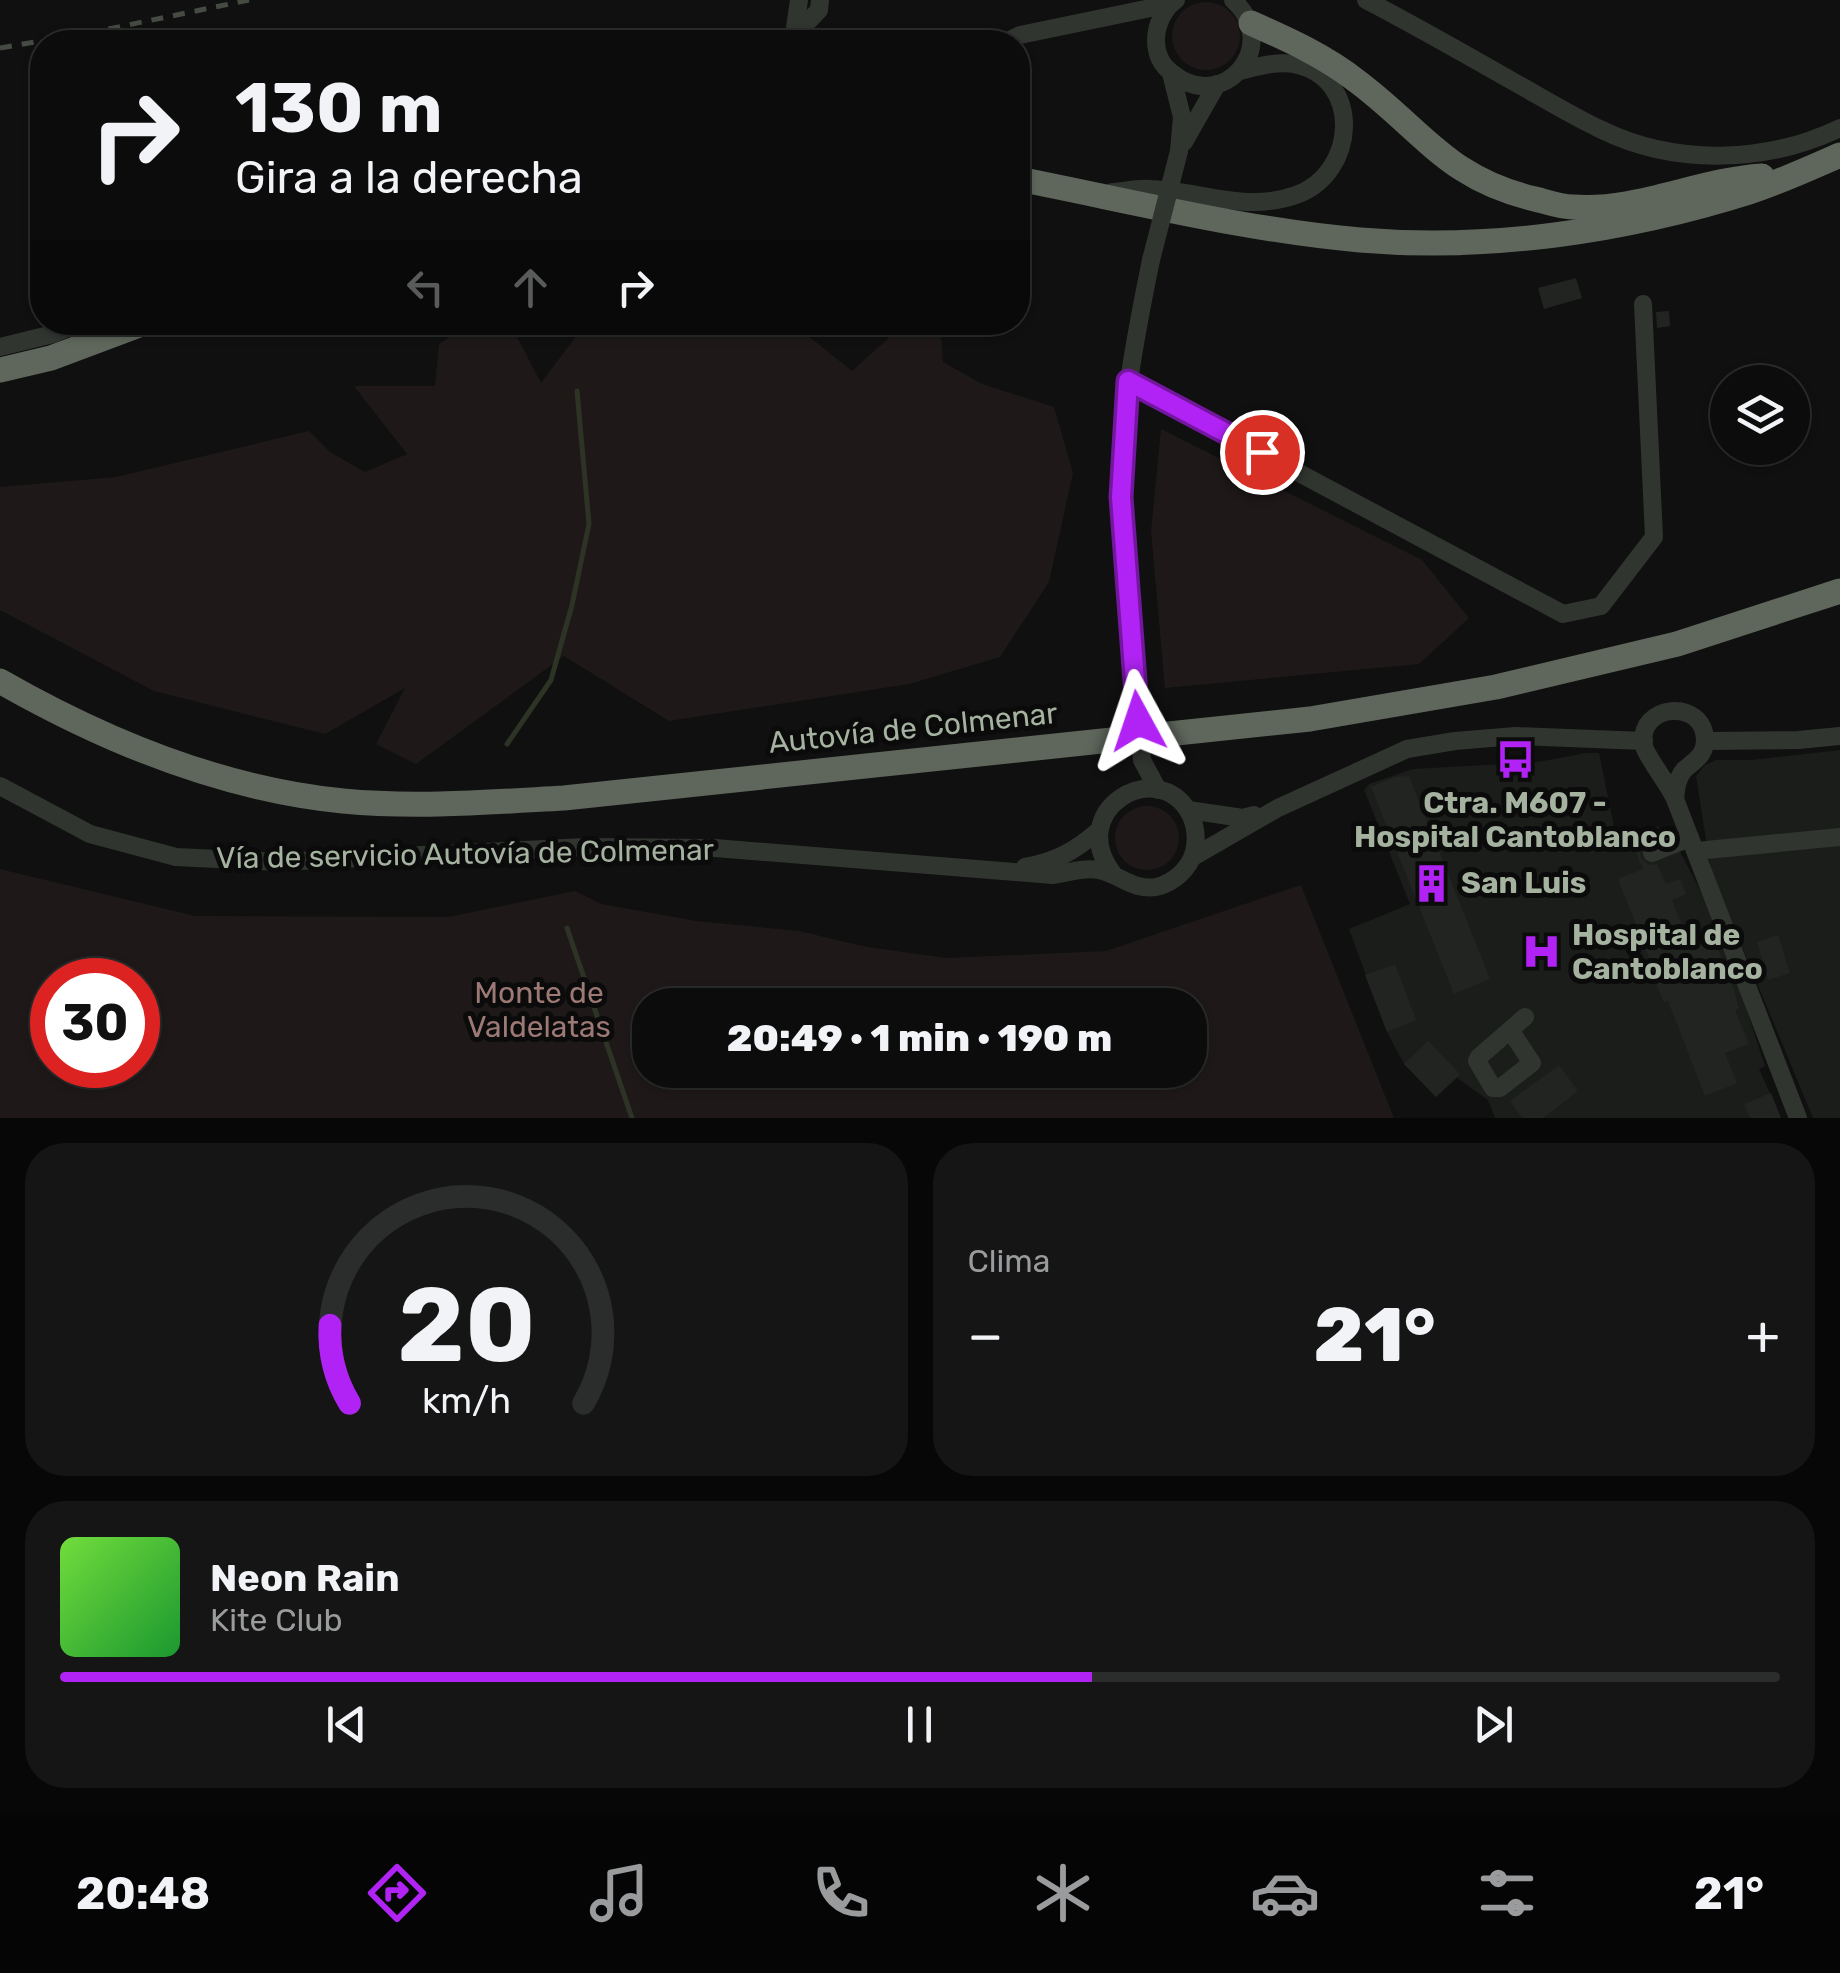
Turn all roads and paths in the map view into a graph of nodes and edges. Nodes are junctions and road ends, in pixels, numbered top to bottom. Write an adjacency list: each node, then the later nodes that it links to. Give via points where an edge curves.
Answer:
1 (799, 0): 7 (street)
2 (820, 0): 8 (street)
3 (1233, 0): 6 (street)
4 (1366, 0): 13 (street, via 1604,132 1648,146 1690,155 1746,155 1809,143)
5 (1173, 2): 9 (street); 11 (street, via 1156,42)
6 (1251, 23): 10 (street, via 1253,39); 16 (highway, via 1311,49 1446,159 1509,193 1571,208 1617,206 1737,178)
7 (796, 30)
8 (802, 30)
9 (1030, 33)
10 (1240, 71): 12 (street); 18 (street, via 1292,64 1331,87 1346,128 1342,150 1324,179 1297,195 1234,204 1152,189)
11 (1171, 72): 12 (street, via 1200,86); 14 (street, via 1182,117)
12 (1218, 84): 14 (street)
13 (1840, 128)
14 (1179, 151): 24 (street, bridge)
15 (1840, 155): 16 (highway)
16 (1796, 173): 18 (highway, via 1680,212 1555,236 1432,242 1282,231)
17 (1030, 181): 18 (highway)
18 (1090, 193)
19 (1643, 304): 24 (street, via 1654,537 1601,606 1563,614)
20 (49, 335): 22 (street)
21 (112, 335): 23 (highway)
22 (0, 346)
23 (0, 370)
24 (1128, 381): 30 (street, bridge, via 1121,497)
25 (1840, 591): 26 (highway, Autovía de Colmenar, via 1676,644 1496,687 1310,719 456,805 342,800 255,786 158,757 65,718)
26 (0, 680)
27 (1840, 736): 29 (street)
28 (1644, 740): 29 (street, via 1652,718 1678,710 1700,724); 31 (street); 37 (street, via 1515,736 1407,749)
29 (1705, 742): 32 (street)
30 (1142, 760): 34 (street); 35 (street)
31 (1654, 763): 32 (street); 36 (street)
32 (1685, 769): 36 (street)
33 (0, 786): 44 (street, Vía de servicio Autovía de Colmenar, via 90,834 176,857 279,862 715,848)
34 (1158, 790): 35 (street); 38 (street)
35 (1129, 792): 39 (street, via 1114,801)
36 (1676, 800): 41 (street)
37 (1278, 808): 38 (street, via 1243,818); 43 (street)
38 (1188, 810): 43 (street, via 1195,825)
39 (1098, 831): 44 (street, via 1075,851); 45 (street, via 1098,847)
40 (1840, 837): 41 (street)
41 (1693, 844): 42 (street); 48 (street)
42 (1652, 853)
43 (1193, 857): 45 (street, via 1158,886 1127,884)
44 (1004, 871): 45 (street, Vía de servicio Autovía de Colmenar, via 1053,876 1094,868)
45 (1114, 875)
46 (1525, 1017): 47 (street)
47 (1510, 1030)
48 (1798, 1118)

